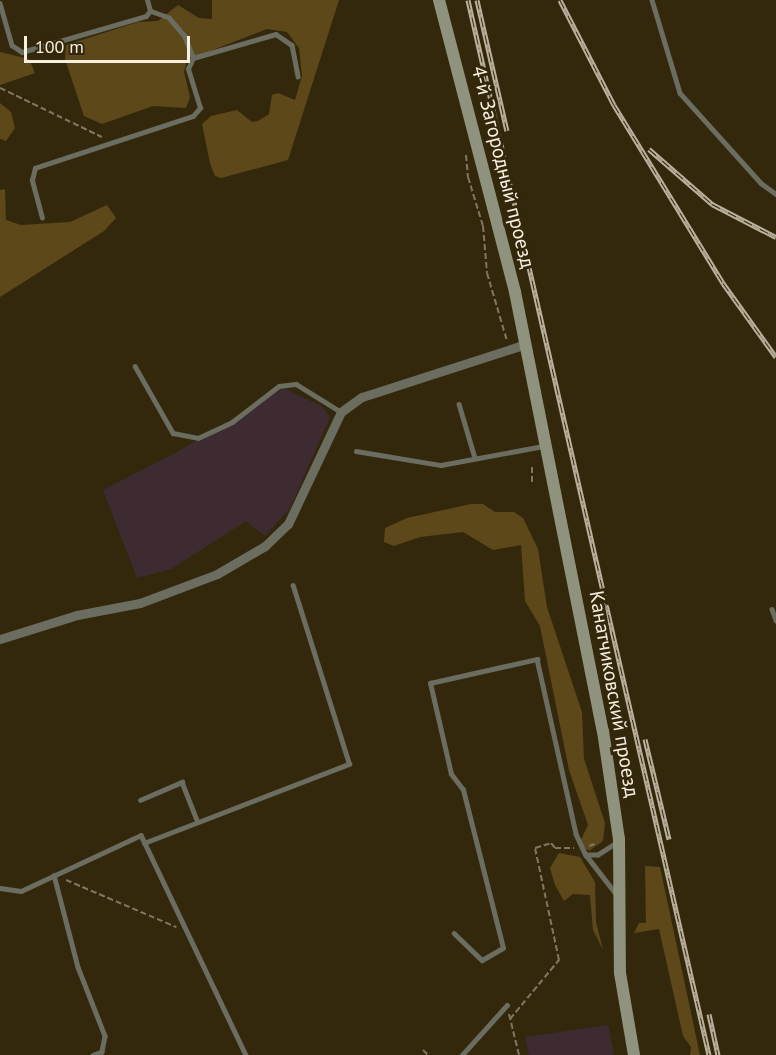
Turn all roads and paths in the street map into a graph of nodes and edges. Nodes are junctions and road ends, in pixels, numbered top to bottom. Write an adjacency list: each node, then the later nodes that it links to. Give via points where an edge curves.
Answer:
1 (147, 0): 5 (lane)
2 (439, 0): 13 (street, 4-й Загородный проезд)
3 (652, 0): 11 (lane, via 680,93 761,183)
4 (0, 3): 5 (lane, via 12,45 22,52)
5 (150, 11): 6 (lane, via 174,24)
6 (193, 58): 7 (lane, via 276,34 292,45); 9 (lane, via 188,69 200,108 193,116)
7 (298, 76)
8 (0, 88): 9 (path)
9 (110, 141): 12 (lane, via 35,168 32,180)
10 (466, 149): 14 (path, via 468,177 483,226 487,273)
11 (776, 194)
12 (42, 218)
13 (526, 344): 14 (street); 18 (street, Канатчиковский проезд)
14 (509, 348): 17 (street, via 362,397)
15 (135, 366): 17 (lane, via 173,433 198,438 232,422 279,386 296,384)
16 (459, 404): 20 (lane)
17 (341, 412): 26 (street, via 288,524 265,546 190,586)
18 (546, 445): 20 (lane); 29 (street, Канатчиковский проезд, via 601,720)
19 (356, 451): 20 (lane, via 441,465)
20 (475, 458)
21 (532, 467): 22 (path)
22 (532, 485)
23 (293, 586): 28 (lane, via 349,764)
24 (772, 609): 25 (lane)
25 (776, 620)
26 (0, 639)
27 (140, 800): 28 (lane, via 182,782)
28 (197, 820): 30 (lane)
29 (619, 839): 32 (lane, via 608,852); 35 (street, Канатчиковский проезд)
30 (144, 843): 33 (lane, via 141,835); 36 (lane)
31 (580, 848): 32 (lane); 37 (lane, via 537,658 430,682 451,774 463,790 503,948 482,960); 39 (path, via 555,848 551,843 535,848 559,960)
32 (586, 855): 35 (lane)
33 (54, 874): 34 (lane, via 21,891); 36 (path); 41 (lane, via 78,967 105,1036 102,1052)
34 (0, 888)
35 (618, 896): 46 (street, Канатчиковский проезд, via 620,973)
36 (187, 931): 42 (lane)
37 (454, 933)
38 (507, 1005): 39 (path); 44 (lane)
39 (510, 1019): 45 (path)
40 (423, 1050): 43 (path)
41 (94, 1055)
42 (246, 1055)
43 (428, 1055)
44 (462, 1055)
45 (519, 1055)
46 (634, 1055)

